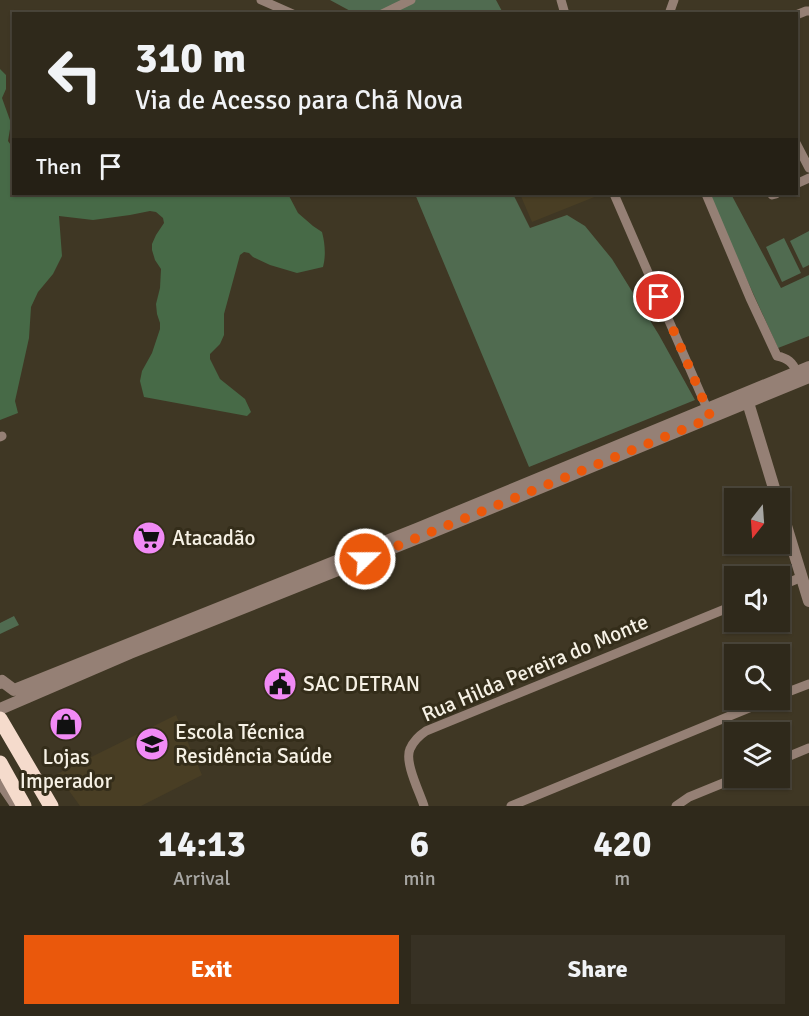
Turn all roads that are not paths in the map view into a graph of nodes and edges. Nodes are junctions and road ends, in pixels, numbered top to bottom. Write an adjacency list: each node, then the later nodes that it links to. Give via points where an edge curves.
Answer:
1 (261, 0): 3 (street)
2 (411, 0): 4 (street)
3 (288, 12)
4 (386, 12)
5 (798, 147): 6 (street)
6 (809, 168)
7 (614, 195): 11 (street)
8 (706, 195): 9 (street, via 777,356)
9 (805, 372): 10 (street)
10 (746, 398): 11 (street); 12 (street)
11 (709, 413): 18 (street, via 14,690); 21 (street, via 423,537)
12 (774, 488)
13 (790, 538): 14 (street)
14 (802, 577): 15 (street); 16 (street)
15 (790, 582)
16 (809, 601)
17 (724, 609): 32 (street, Rua Hilda Pereira do Monte, via 426,731 408,757)
18 (0, 683)
19 (809, 684): 20 (street)
20 (790, 691)
21 (0, 709)
22 (744, 710): 33 (street)
23 (0, 719): 31 (highway)
24 (809, 748): 25 (street)
25 (790, 756)
26 (0, 763): 30 (highway)
27 (724, 783): 34 (street)
28 (0, 784): 29 (street)
29 (15, 806)
30 (24, 806)
31 (51, 806)
32 (424, 806)
33 (511, 806)
34 (676, 806)

